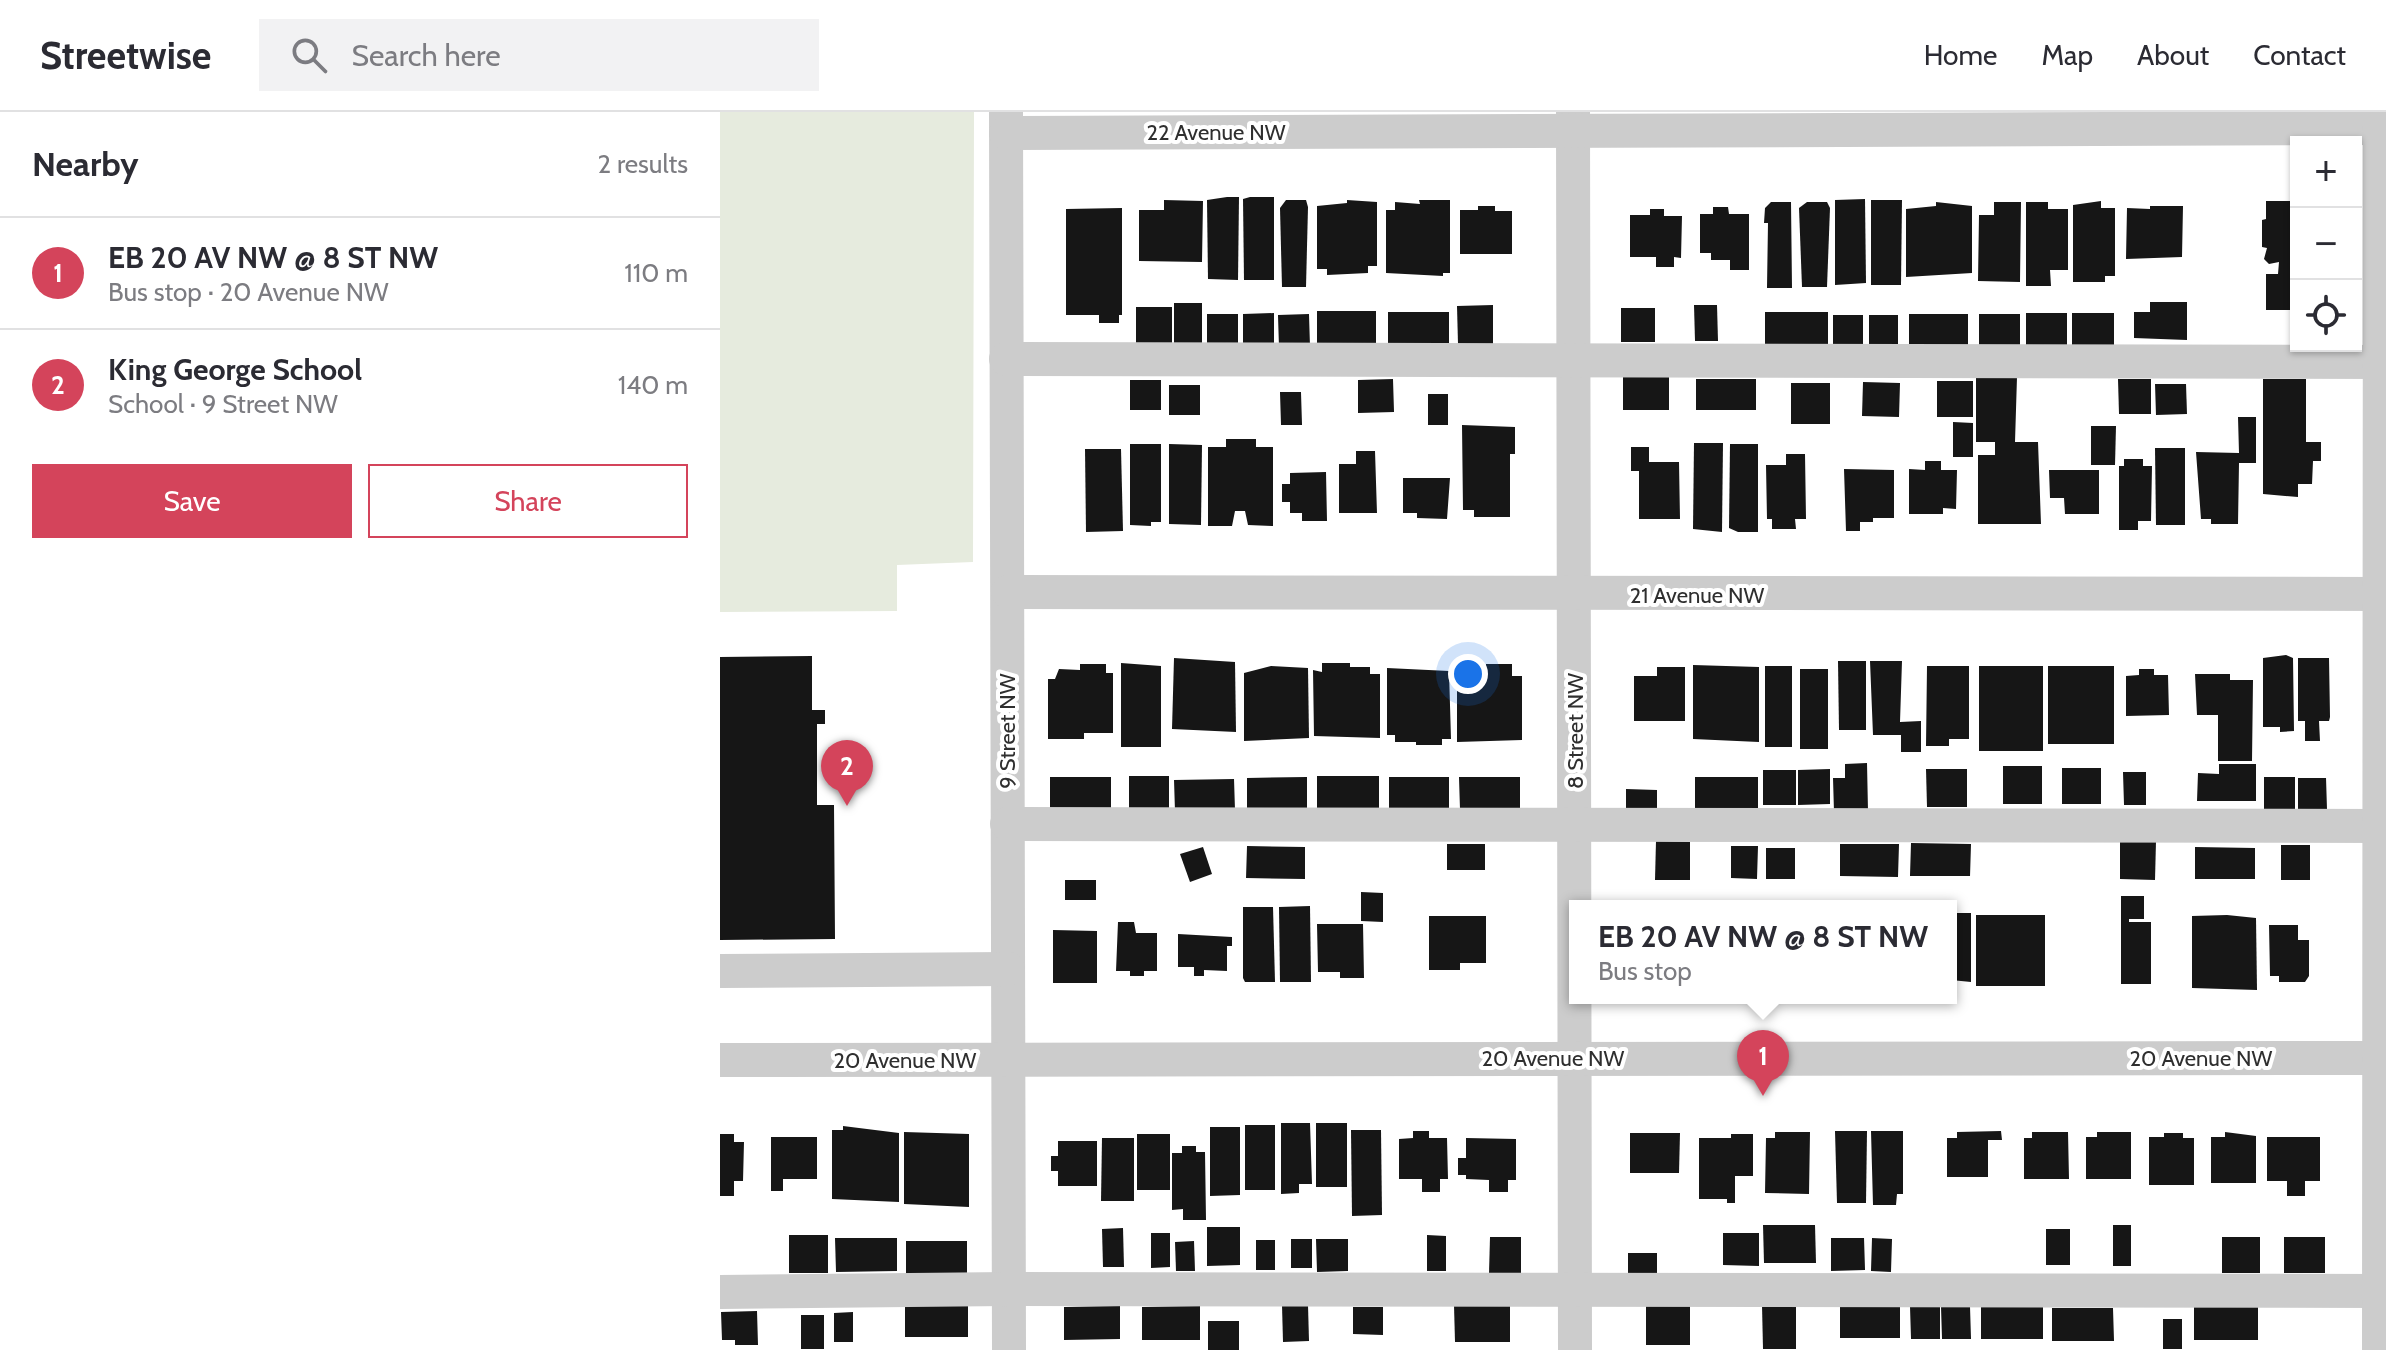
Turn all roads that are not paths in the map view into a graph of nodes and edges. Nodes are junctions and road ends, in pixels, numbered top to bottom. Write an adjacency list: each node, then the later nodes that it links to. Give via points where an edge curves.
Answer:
1 (1573, 121): 2 (street, 22 Avenue NW); 3 (street, 22 Avenue NW); 5 (street, 8 Street NW)
2 (1006, 123): 4 (street, 9 Street NW)
3 (2382, 123): 6 (street)
4 (1006, 359): 5 (street); 7 (street, 9 Street NW)
5 (1574, 360): 6 (street); 9 (street, 8 Street NW)
6 (2382, 362): 8 (street)
7 (1008, 592): 9 (street, 21 Avenue NW); 10 (street, 9 Street NW)
8 (2383, 594): 9 (street, 21 Avenue NW); 12 (street)
9 (1575, 596): 11 (street, 8 Street NW)
10 (1007, 824): 11 (street); 14 (street, 9 Street NW)
11 (1575, 826): 12 (street); 13 (street, 8 Street NW)
12 (2383, 826): 18 (street)
13 (1575, 900)
14 (1008, 969): 15 (street); 19 (street, 9 Street NW)
15 (720, 971)
16 (1575, 1004): 17 (street, 8 Street NW)
17 (1575, 1058): 18 (street, 20 Avenue NW); 19 (street, 20 Avenue NW); 22 (street, 8 Street NW)
18 (2382, 1058): 23 (street)
19 (1008, 1059): 20 (street, 20 Avenue NW); 21 (street, 9 Street NW)
20 (720, 1060)
21 (1008, 1289): 22 (street); 24 (street); 25 (street, 9 Street NW)
22 (1575, 1290): 23 (street); 26 (street, 8 Street NW)
23 (2382, 1291): 27 (street)
24 (720, 1292)
25 (1009, 1350)
26 (1575, 1350)
27 (2379, 1350)

